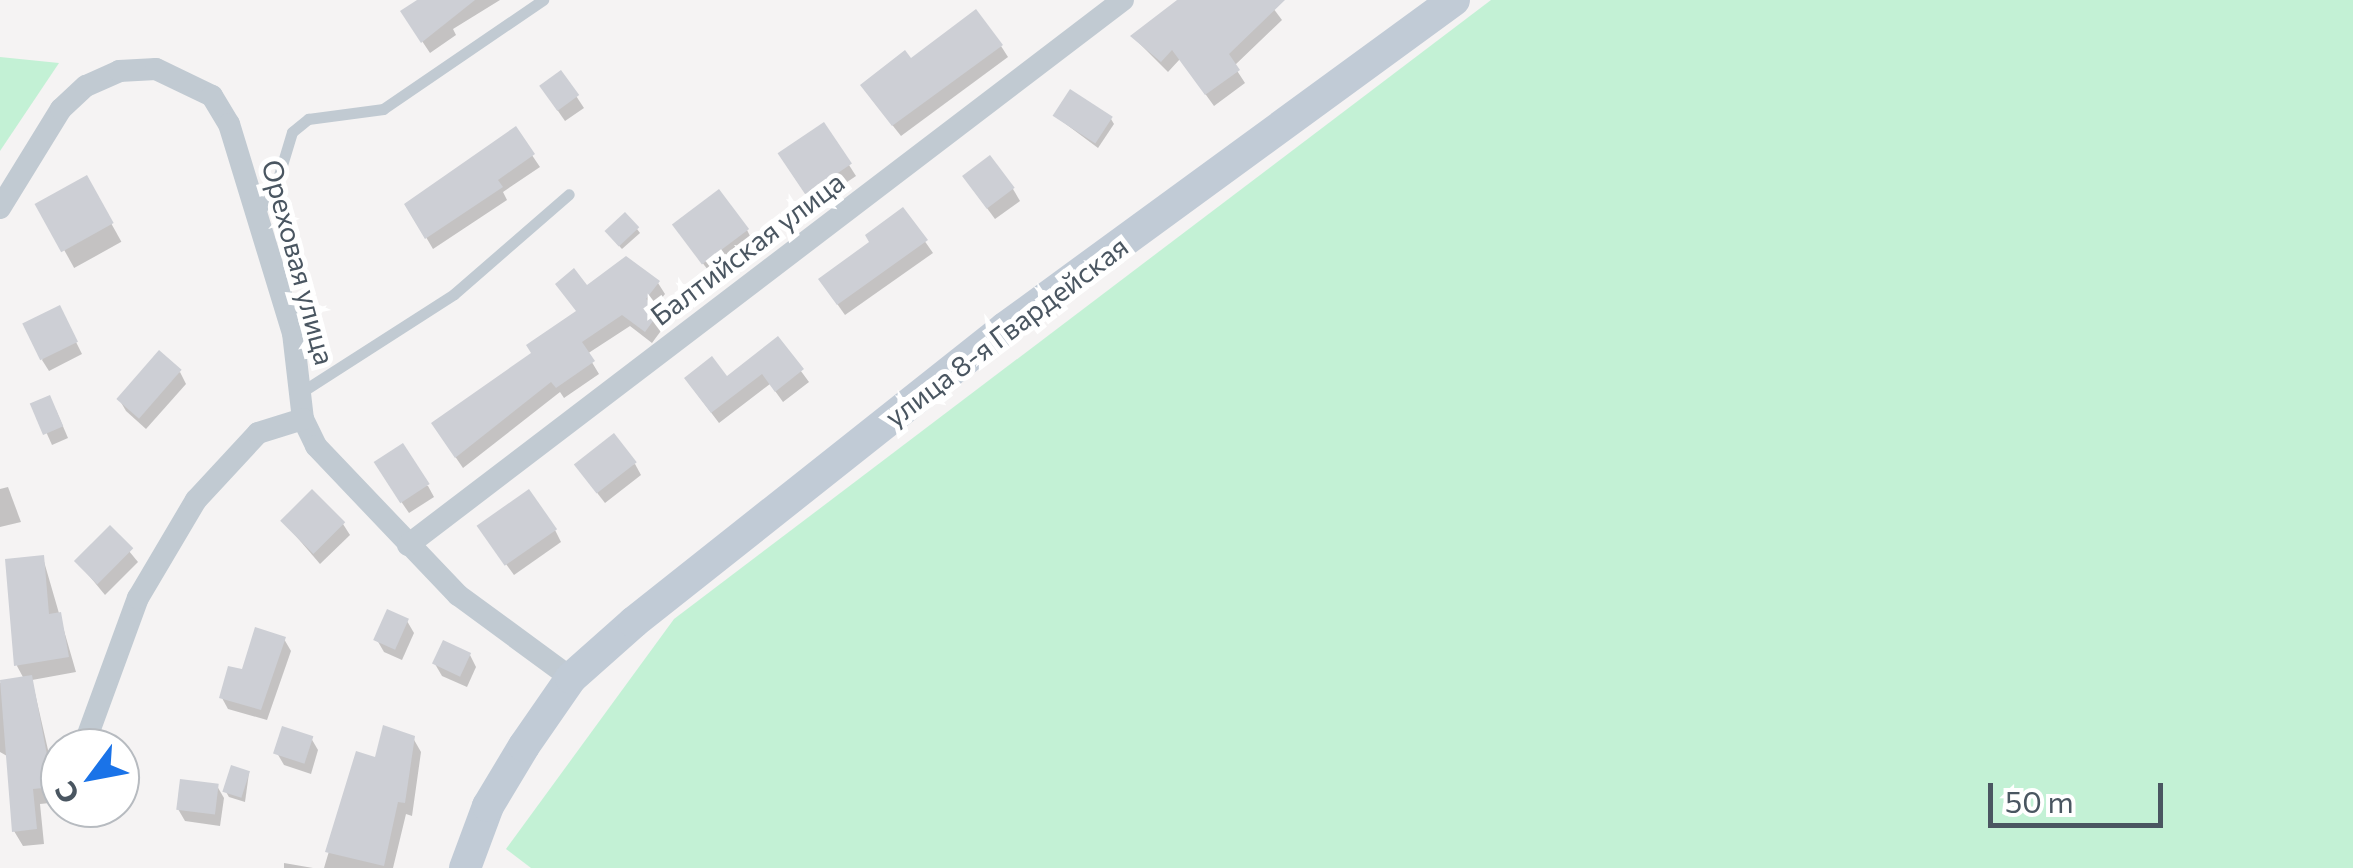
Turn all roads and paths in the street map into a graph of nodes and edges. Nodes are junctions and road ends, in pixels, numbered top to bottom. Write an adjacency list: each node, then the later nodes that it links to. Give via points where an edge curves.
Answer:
1 (543, 0): 6 (lane, via 383,109 308,119 292,132 276,185)
2 (1122, 0): 9 (street, Балтийская улица)
3 (1454, 0): 10 (street, улица 8-я Гвардейская, via 1005,328)
4 (569, 194): 7 (lane, via 454,294)
5 (0, 208): 6 (street, Ореховая улица, via 61,109 86,86 119,71 156,69 212,96 229,124)
6 (257, 216): 7 (street, Ореховая улица, via 301,361)
7 (303, 391): 8 (street, Ореховая улица)
8 (302, 419): 9 (street, via 335,471); 11 (street, via 258,433 196,500 138,598)
9 (408, 545): 10 (street, via 486,618)
10 (572, 678): 12 (street, улица 8-я Гвардейская, via 488,806)
11 (90, 728)
12 (465, 868)

